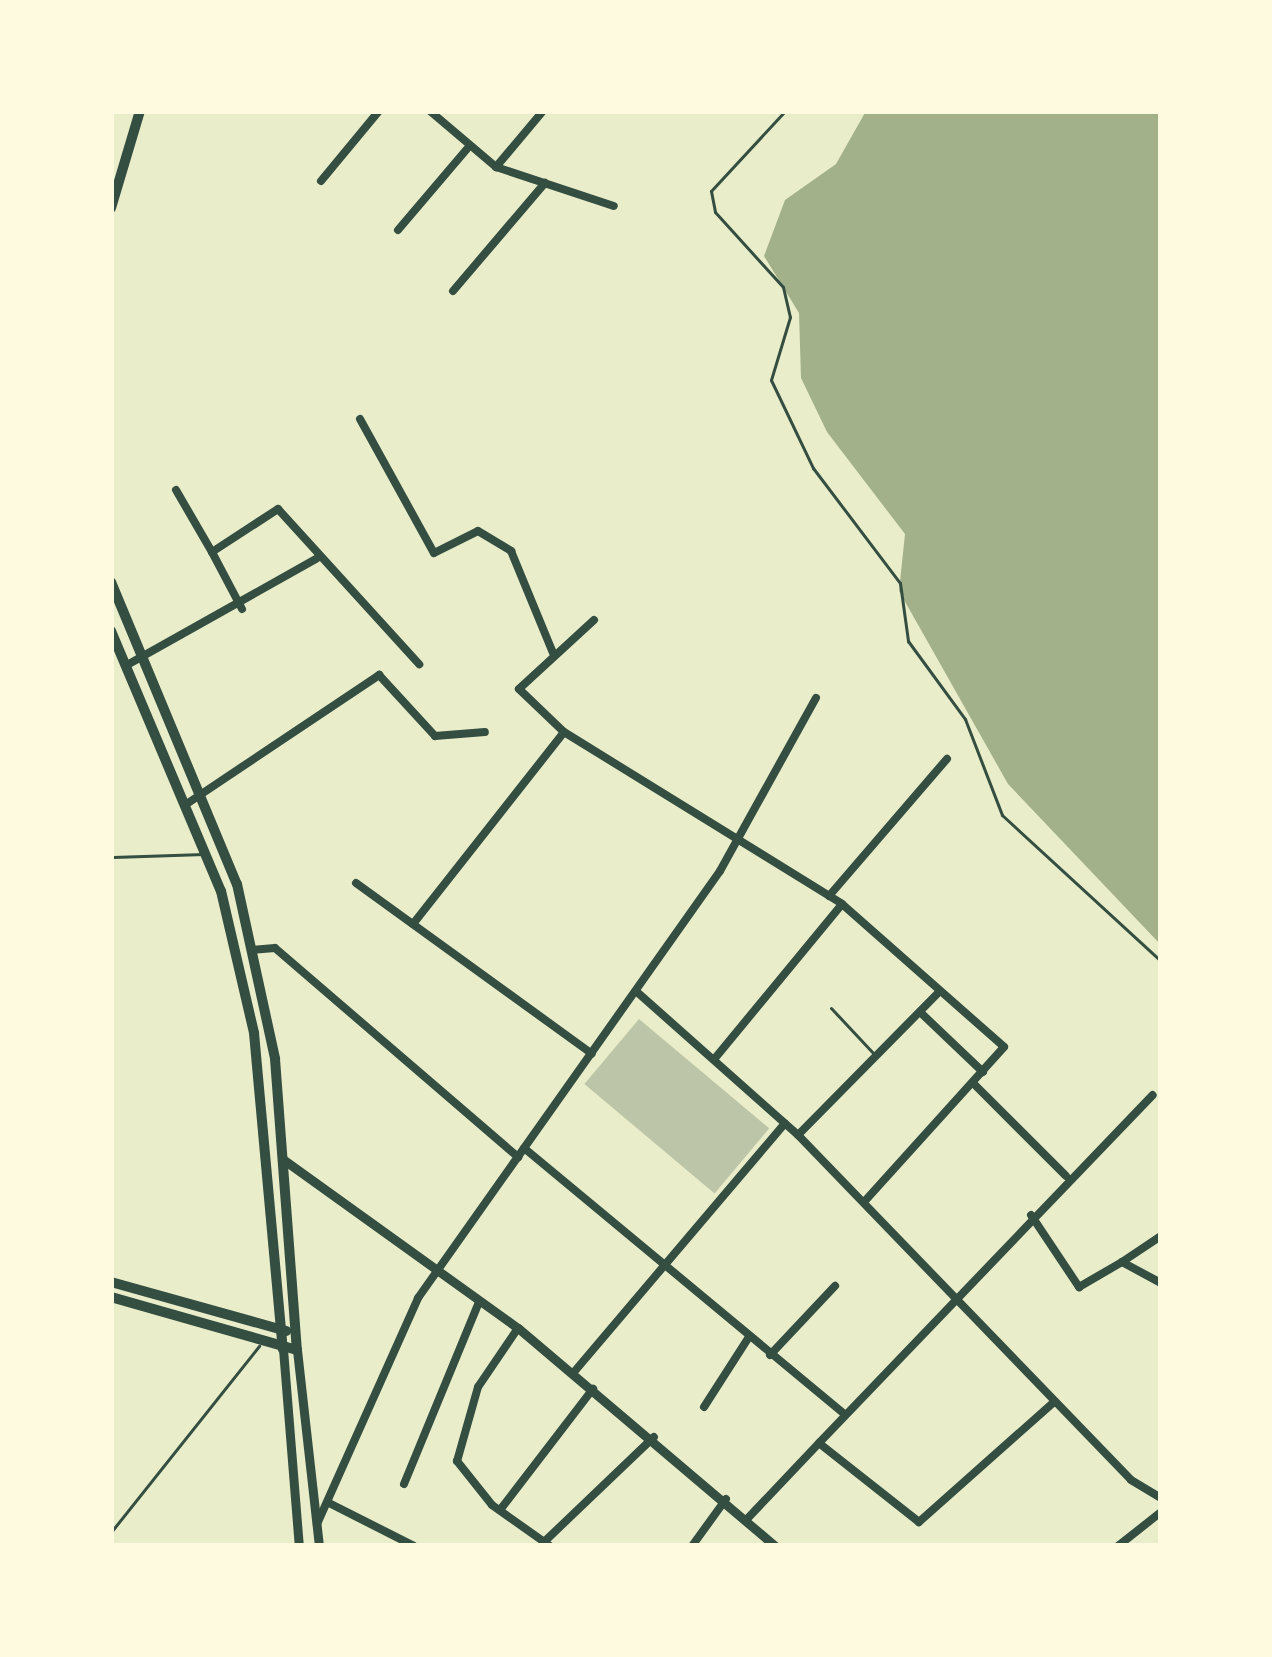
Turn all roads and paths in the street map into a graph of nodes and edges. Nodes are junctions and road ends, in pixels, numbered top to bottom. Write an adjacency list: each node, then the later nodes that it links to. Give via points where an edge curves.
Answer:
1 (140, 111): 11 (main road)
2 (379, 111): 8 (street)
3 (430, 111): 6 (street)
4 (543, 111): 7 (street)
5 (785, 111): 40 (path, via 711,191 715,212 783,287 790,317 771,380 814,468 900,583 908,641 965,719 1002,815)
6 (466, 148): 7 (street); 12 (street)
7 (496, 167): 9 (street)
8 (321, 181)
9 (545, 183): 10 (street); 13 (street)
10 (614, 206)
11 (111, 208)
12 (398, 230)
13 (453, 291)
14 (360, 419): 22 (street, via 434,554 478,530 511,551)
15 (176, 490): 16 (street)
16 (212, 552): 17 (street, via 272,508); 19 (street)
17 (316, 559): 19 (street); 24 (street)
18 (111, 582): 23 (main road)
19 (242, 609): 23 (street)
20 (594, 620): 22 (street)
21 (111, 631): 25 (main road)
22 (553, 653): 28 (street, via 519,689)
23 (142, 658): 25 (street); 30 (main road)
24 (419, 664)
25 (127, 665): 31 (main road)
26 (816, 698): 32 (street)
27 (485, 732): 30 (street, via 435,736 379,675)
28 (565, 732): 32 (street); 38 (street)
29 (947, 759): 36 (street)
30 (202, 796): 31 (street); 39 (main road)
31 (185, 805): 33 (main road)
32 (729, 840): 36 (street); 41 (street)
33 (206, 854): 34 (lane); 70 (main road, via 254,1033)
34 (112, 857)
35 (356, 883): 38 (street)
36 (829, 896): 37 (street)
37 (842, 904): 42 (street); 47 (street)
38 (413, 925): 45 (street)
39 (251, 950): 53 (street, via 274,948); 54 (main road)
40 (1161, 961)
41 (637, 992): 45 (street); 47 (street)
42 (937, 994): 44 (street); 48 (street, via 1004,1048)
43 (831, 1008): 46 (lane)
44 (920, 1012): 46 (street); 48 (street)
45 (592, 1054): 53 (street)
46 (876, 1056): 52 (street)
47 (716, 1057): 51 (street)
48 (983, 1072): 49 (street)
49 (973, 1084): 55 (street); 56 (street)
50 (1154, 1095): 55 (street)
51 (785, 1123): 52 (street); 59 (street)
52 (798, 1135): 56 (street)
53 (521, 1152): 59 (street); 61 (street)
54 (284, 1160): 61 (street); 70 (main road)
55 (1066, 1176): 57 (street)
56 (865, 1201): 66 (street)
57 (1031, 1215): 60 (street, via 1078,1287); 66 (street)
58 (1161, 1236): 60 (street)
59 (665, 1261): 71 (street); 75 (street)
60 (1122, 1262): 63 (street)
61 (436, 1272): 68 (street); 85 (street)
62 (111, 1282): 65 (main road)
63 (1161, 1283)
64 (835, 1286): 74 (street)
65 (126, 1287): 67 (street); 70 (main road)
66 (957, 1293): 77 (street); 79 (street)
67 (113, 1300): 72 (main road)
68 (479, 1302): 69 (street); 82 (street)
69 (518, 1328): 75 (street); 86 (street, via 455,1444 466,1477)
70 (288, 1332): 73 (main road)
71 (749, 1337): 74 (street); 78 (street)
72 (262, 1342): 73 (main road); 89 (lane)
73 (290, 1349): 90 (street); 92 (street)
74 (770, 1355): 79 (street)
75 (574, 1372): 76 (street)
76 (594, 1388): 80 (street); 86 (street)
77 (1054, 1402): 81 (street, via 919,1522); 83 (street)
78 (704, 1407)
79 (844, 1414): 81 (street)
80 (654, 1437): 84 (street); 91 (street)
81 (819, 1443): 88 (street)
82 (404, 1484)
83 (1161, 1498)
84 (726, 1499): 88 (street); 94 (street)
85 (329, 1503): 90 (street); 93 (street)
86 (500, 1510): 91 (street)
87 (1161, 1512): 96 (street)
88 (747, 1519): 95 (street)
89 (111, 1532)
90 (318, 1544)
91 (547, 1544)
92 (299, 1546)
93 (414, 1546)
94 (692, 1546)
95 (775, 1546)
96 (1118, 1546)

